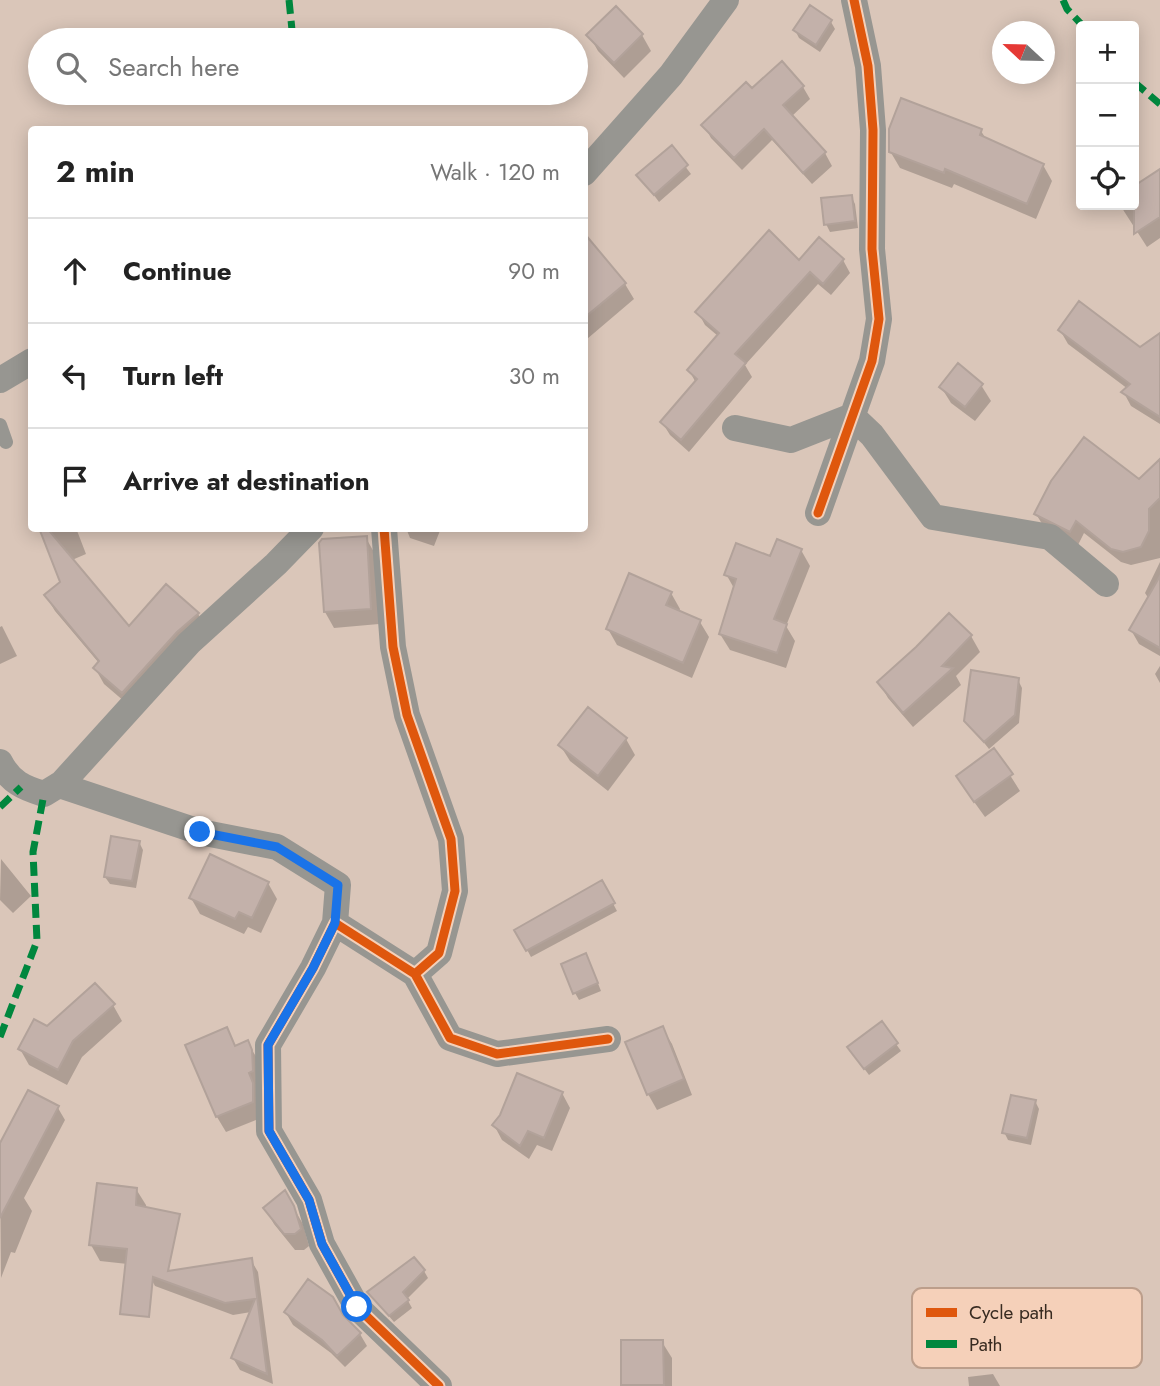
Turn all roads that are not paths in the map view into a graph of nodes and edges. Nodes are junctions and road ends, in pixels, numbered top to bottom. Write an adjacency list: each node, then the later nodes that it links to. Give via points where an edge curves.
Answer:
1 (726, 0): 3 (street, via 671,75)
2 (854, 0): 6 (street, via 868,66 873,130 872,249 879,319 872,361)
3 (588, 168)
4 (28, 363): 5 (street)
5 (0, 380)
6 (852, 416): 8 (street, via 791,440); 10 (street); 13 (street, via 872,435 933,517 1050,537)
7 (0, 425): 9 (lane)
8 (735, 428)
9 (6, 442)
10 (818, 513)
11 (307, 532): 15 (street, via 189,643)
12 (384, 532): 17 (street, via 393,647 407,715 452,839 455,891 439,953)
13 (1106, 584)
14 (0, 762): 15 (street, via 5,773 22,787 44,794)
15 (59, 785): 16 (street, via 200,832 277,847 338,885)
16 (335, 923): 17 (street); 19 (street, via 268,1045 269,1131 309,1200 322,1244 357,1307)
17 (415, 975): 18 (street, via 450,1038 497,1054)
18 (608, 1039)
19 (439, 1386)

